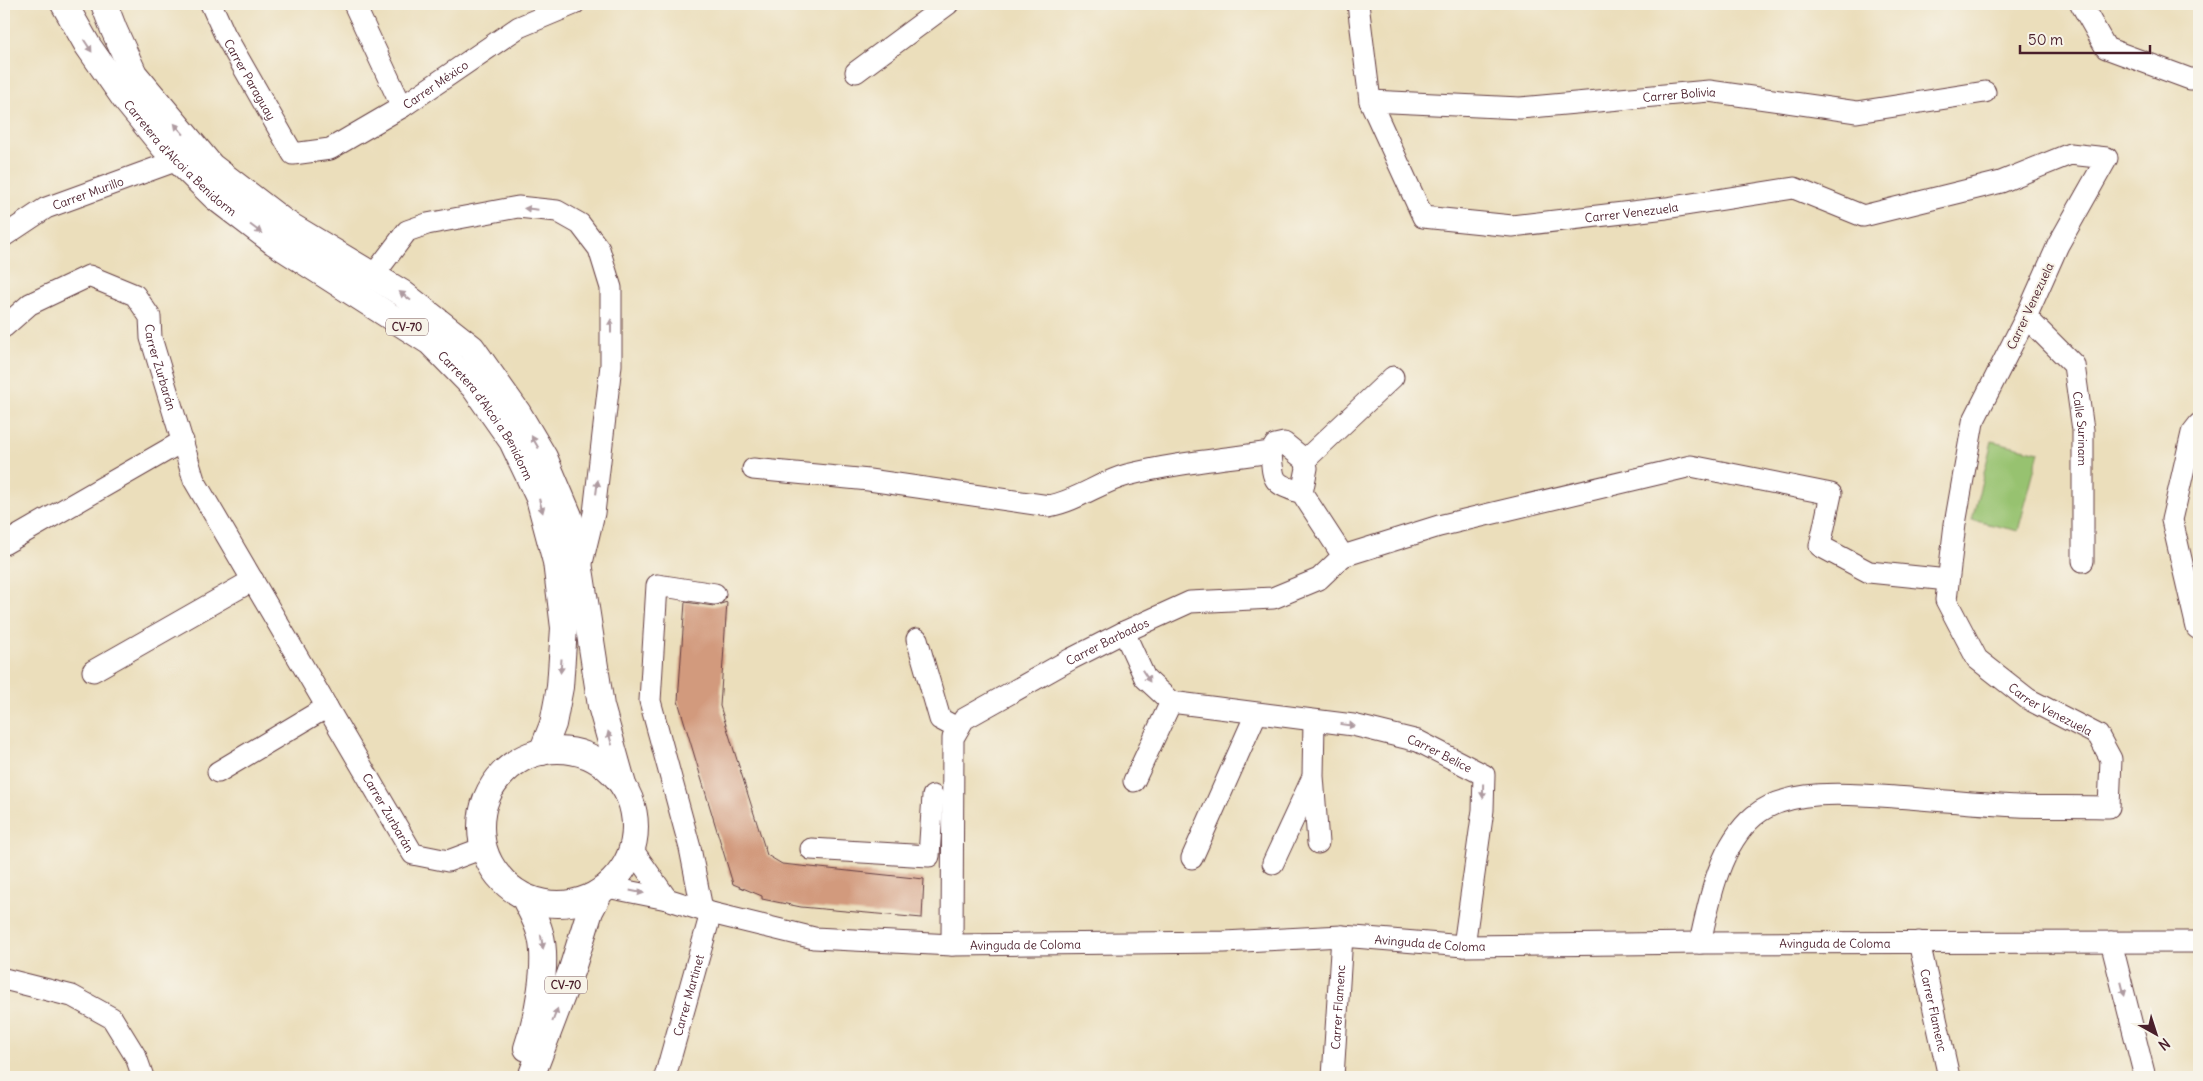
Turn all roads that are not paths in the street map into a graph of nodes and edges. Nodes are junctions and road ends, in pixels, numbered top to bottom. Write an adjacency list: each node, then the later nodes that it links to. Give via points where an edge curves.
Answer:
1 (64, 4): 15 (main road, Carretera d'Alcoi a Benidorm / CV-70, one-way to 15, via 88,46 125,98)
2 (104, 4): 17 (main road, CV-70, one-way to 2, via 284,222 211,166 134,74)
3 (211, 4): 14 (street, Carrer Paraguay, via 225,35)
4 (354, 4): 13 (street)
5 (574, 4): 13 (street, Carrer México, via 519,27)
6 (948, 4): 9 (street)
7 (1358, 4): 12 (street, Carrer Venezuela)
8 (2080, 4): 10 (street, via 2106,48)
9 (856, 72)
10 (2199, 80)
11 (1985, 92): 12 (street, Carrer Bolivia, via 1857,112 1709,91 1520,108)
12 (1370, 101): 18 (street, Carrer Venezuela, via 1423,217 1512,226 1666,208 1794,188 1863,216 2001,182 2070,154 2108,158 2058,245)
13 (402, 106): 14 (street, Carrer México, via 330,149)
14 (293, 154)
15 (178, 160): 16 (street, Carrer Murillo, via 46,208); 43 (main road, Carretera d'Alcoi a Benidorm / CV-70, one-way to 43, via 215,197 274,242 430,342 474,387 512,440 539,498 556,562 564,628 560,687 553,724)
16 (4, 236)
17 (373, 276): 30 (main road, CV-70, one-way to 17, via 569,516 544,457 518,412 472,348 402,293); 30 (street, one-way to 17, via 594,513 611,364 611,288 599,249 580,224 557,212 518,208 427,224 407,232)
18 (2026, 317): 29 (street, Calle Surinam, via 2074,365 2083,430); 32 (street, Carrer Venezuela, via 1973,422)
19 (4, 327): 22 (street, Carrer Zurbarán, via 30,304 89,276 135,294 150,317 151,338)
20 (1393, 377): 24 (street)
21 (2199, 424): 34 (street, via 2192,432 2172,520)
22 (183, 441): 27 (street); 31 (street, Carrer Zurbarán, via 194,480)
23 (1271, 452): 24 (street, via 1275,445 1284,443); 25 (street, via 1126,476 1064,503 1049,506 869,480); 26 (street, via 1274,479 1282,486)
24 (1305, 460): 26 (street)
25 (753, 469)
26 (1302, 492): 28 (street)
27 (4, 544)
28 (1343, 556): 32 (street, via 1439,526 1692,466 1831,494 1820,546 1869,572); 35 (street, Carrer Barbados, via 1319,579 1273,598 1190,602)
29 (2082, 561)
30 (580, 569): 47 (main road, CV-70, one-way to 30, via 601,706)
31 (253, 580): 37 (street); 39 (street, Carrer Zurbarán)
32 (1948, 580): 63 (street, Carrer Venezuela, via 1946,600 1977,659 2028,698 2098,735 2111,759 2109,807 2018,806 1850,794 1783,801 1755,816 1736,838 1712,887)
33 (715, 594): 58 (street, via 657,585 650,701)
34 (2199, 629)
35 (1124, 632): 38 (street, one-way to 38, via 1145,678); 42 (street, Carrer Barbados, via 992,702)
36 (917, 639): 42 (street, via 940,719)
37 (93, 671)
38 (1170, 702): 40 (street, Carrer Belice); 46 (street)
39 (327, 707): 44 (street); 50 (street, Carrer Zurbarán, via 413,854 448,861)
40 (1256, 714): 41 (street, Carrer Belice); 53 (street)
41 (1314, 721): 45 (street); 65 (street, Carrer Belice, one-way to 65, via 1352,725 1418,741 1484,775 1483,810)
42 (957, 728): 48 (street)
43 (542, 752): 47 (main road, CV-70, via 565,751 588,756 607,768); 50 (main road, CV-70, via 519,761 499,777 486,798 481,823)
44 (218, 772)
45 (1313, 776): 49 (street); 54 (street)
46 (1134, 781)
47 (623, 785): 52 (main road, CV-70, via 633,812)
48 (936, 796): 51 (street, via 929,856); 64 (street)
49 (1318, 843)
50 (483, 848): 56 (main road, CV-70, via 492,868 506,885)
51 (812, 848)
52 (632, 849): 55 (main road, CV-70, via 626,864); 57 (street)
53 (1192, 858)
54 (1273, 863)
55 (603, 890): 56 (main road, CV-70, via 576,903 550,904); 57 (street, Avinguda de Coloma, one-way to 57); 69 (main road, CV-70, one-way to 55, via 590,911)
56 (524, 897): 68 (main road, CV-70, one-way to 68, via 540,933 545,960 532,1033)
57 (667, 899): 58 (street, Avinguda de Coloma)
58 (707, 911): 64 (street, Avinguda de Coloma, via 814,938); 70 (street, Carrer Martinet)
59 (1342, 936): 64 (street, Avinguda de Coloma, via 1224,942); 65 (street, Avinguda de Coloma); 71 (street, Carrer Flamenc)
60 (1919, 942): 61 (street, Avinguda de Coloma); 63 (street, Avinguda de Coloma); 72 (street, Carrer Flamenc)
61 (2111, 942): 62 (street, Avinguda de Coloma); 73 (street, one-way to 73)
62 (2199, 942)
63 (1700, 943): 65 (street, Avinguda de Coloma)
64 (952, 946)
65 (1464, 946)
66 (4, 980): 67 (street, via 72,996 112,1018 136,1057)
67 (143, 1077)
68 (516, 1077)
69 (531, 1077)
70 (666, 1077)
71 (1333, 1077)
72 (1949, 1077)
73 (2146, 1077)

